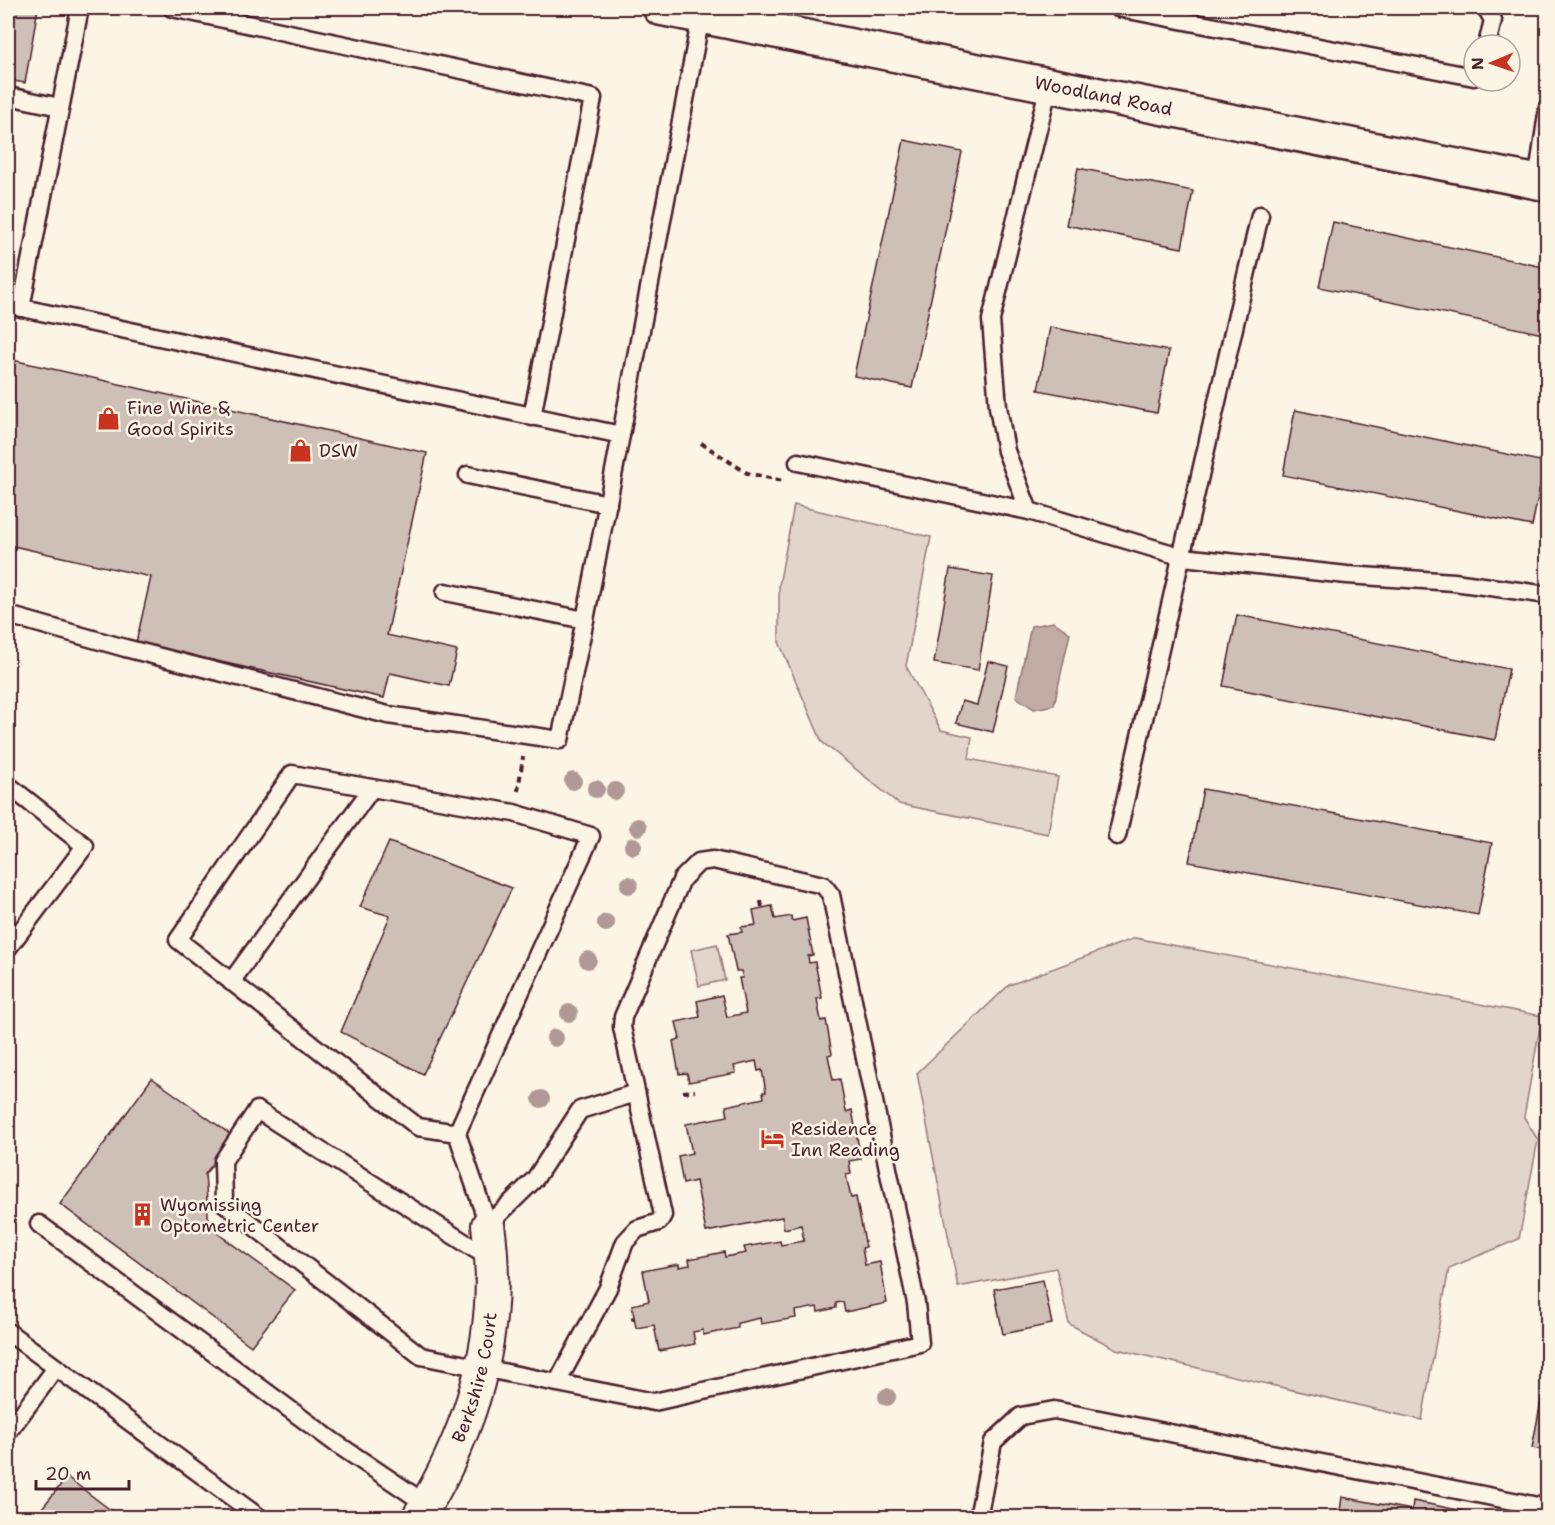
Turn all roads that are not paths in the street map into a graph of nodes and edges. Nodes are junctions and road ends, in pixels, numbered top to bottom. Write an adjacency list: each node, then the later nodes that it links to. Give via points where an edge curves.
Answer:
1 (80, 8): 11 (lane)
2 (172, 8): 16 (lane, via 593,98)
3 (660, 8): 6 (main road, Woodland Road)
4 (1118, 8): 8 (lane)
5 (1486, 8): 7 (lane, via 1493,20)
6 (702, 11): 9 (main road, Woodland Road); 17 (lane)
7 (1490, 33)
8 (1462, 75)
9 (1049, 85): 13 (main road, Woodland Road); 21 (lane, via 991,320 1006,451)
10 (8, 96): 11 (lane)
11 (60, 107): 15 (lane)
12 (1548, 107): 13 (lane)
13 (1542, 183)
14 (1260, 214): 22 (lane)
15 (14, 306): 16 (lane)
16 (532, 417): 17 (lane)
17 (621, 435): 20 (lane)
18 (798, 462): 21 (lane)
19 (468, 475): 20 (lane)
20 (608, 504): 26 (lane)
21 (1029, 511): 22 (lane)
22 (1183, 558): 24 (lane, via 1454,582); 29 (lane)
23 (445, 592): 26 (lane)
24 (1548, 595)
25 (8, 615): 26 (lane, via 388,715 560,740)
26 (585, 620)
27 (8, 785): 30 (lane, via 85,846)
28 (372, 788): 31 (lane); 31 (lane, via 292,774 178,940); 33 (lane, via 514,813 591,836)
29 (1117, 836)
30 (8, 948)
31 (231, 982): 33 (lane, via 418,1127)
32 (636, 1093): 35 (lane, via 580,1110 535,1179); 40 (lane, via 663,1215 659,1222 637,1228 625,1242 608,1288); 40 (lane, via 623,1036 623,1017 682,879 690,869 699,862 713,860 823,885 831,895 918,1314 920,1343 654,1402)
33 (457, 1133): 35 (lane)
34 (39, 1224): 43 (lane)
35 (488, 1226): 36 (street, Berkshire Court)
36 (493, 1261): 39 (street, Berkshire Court, via 491,1315); 39 (lane, via 257,1110 223,1161 224,1203 421,1356)
37 (8, 1332): 38 (lane)
38 (56, 1368): 41 (lane); 44 (lane)
39 (481, 1368): 40 (lane); 43 (street, Berkshire Court, via 454,1455)
40 (557, 1383)
41 (8, 1432)
42 (1548, 1508): 45 (lane, via 1054,1410 1021,1416 993,1442)
43 (422, 1511)
44 (260, 1518)
45 (978, 1518)

